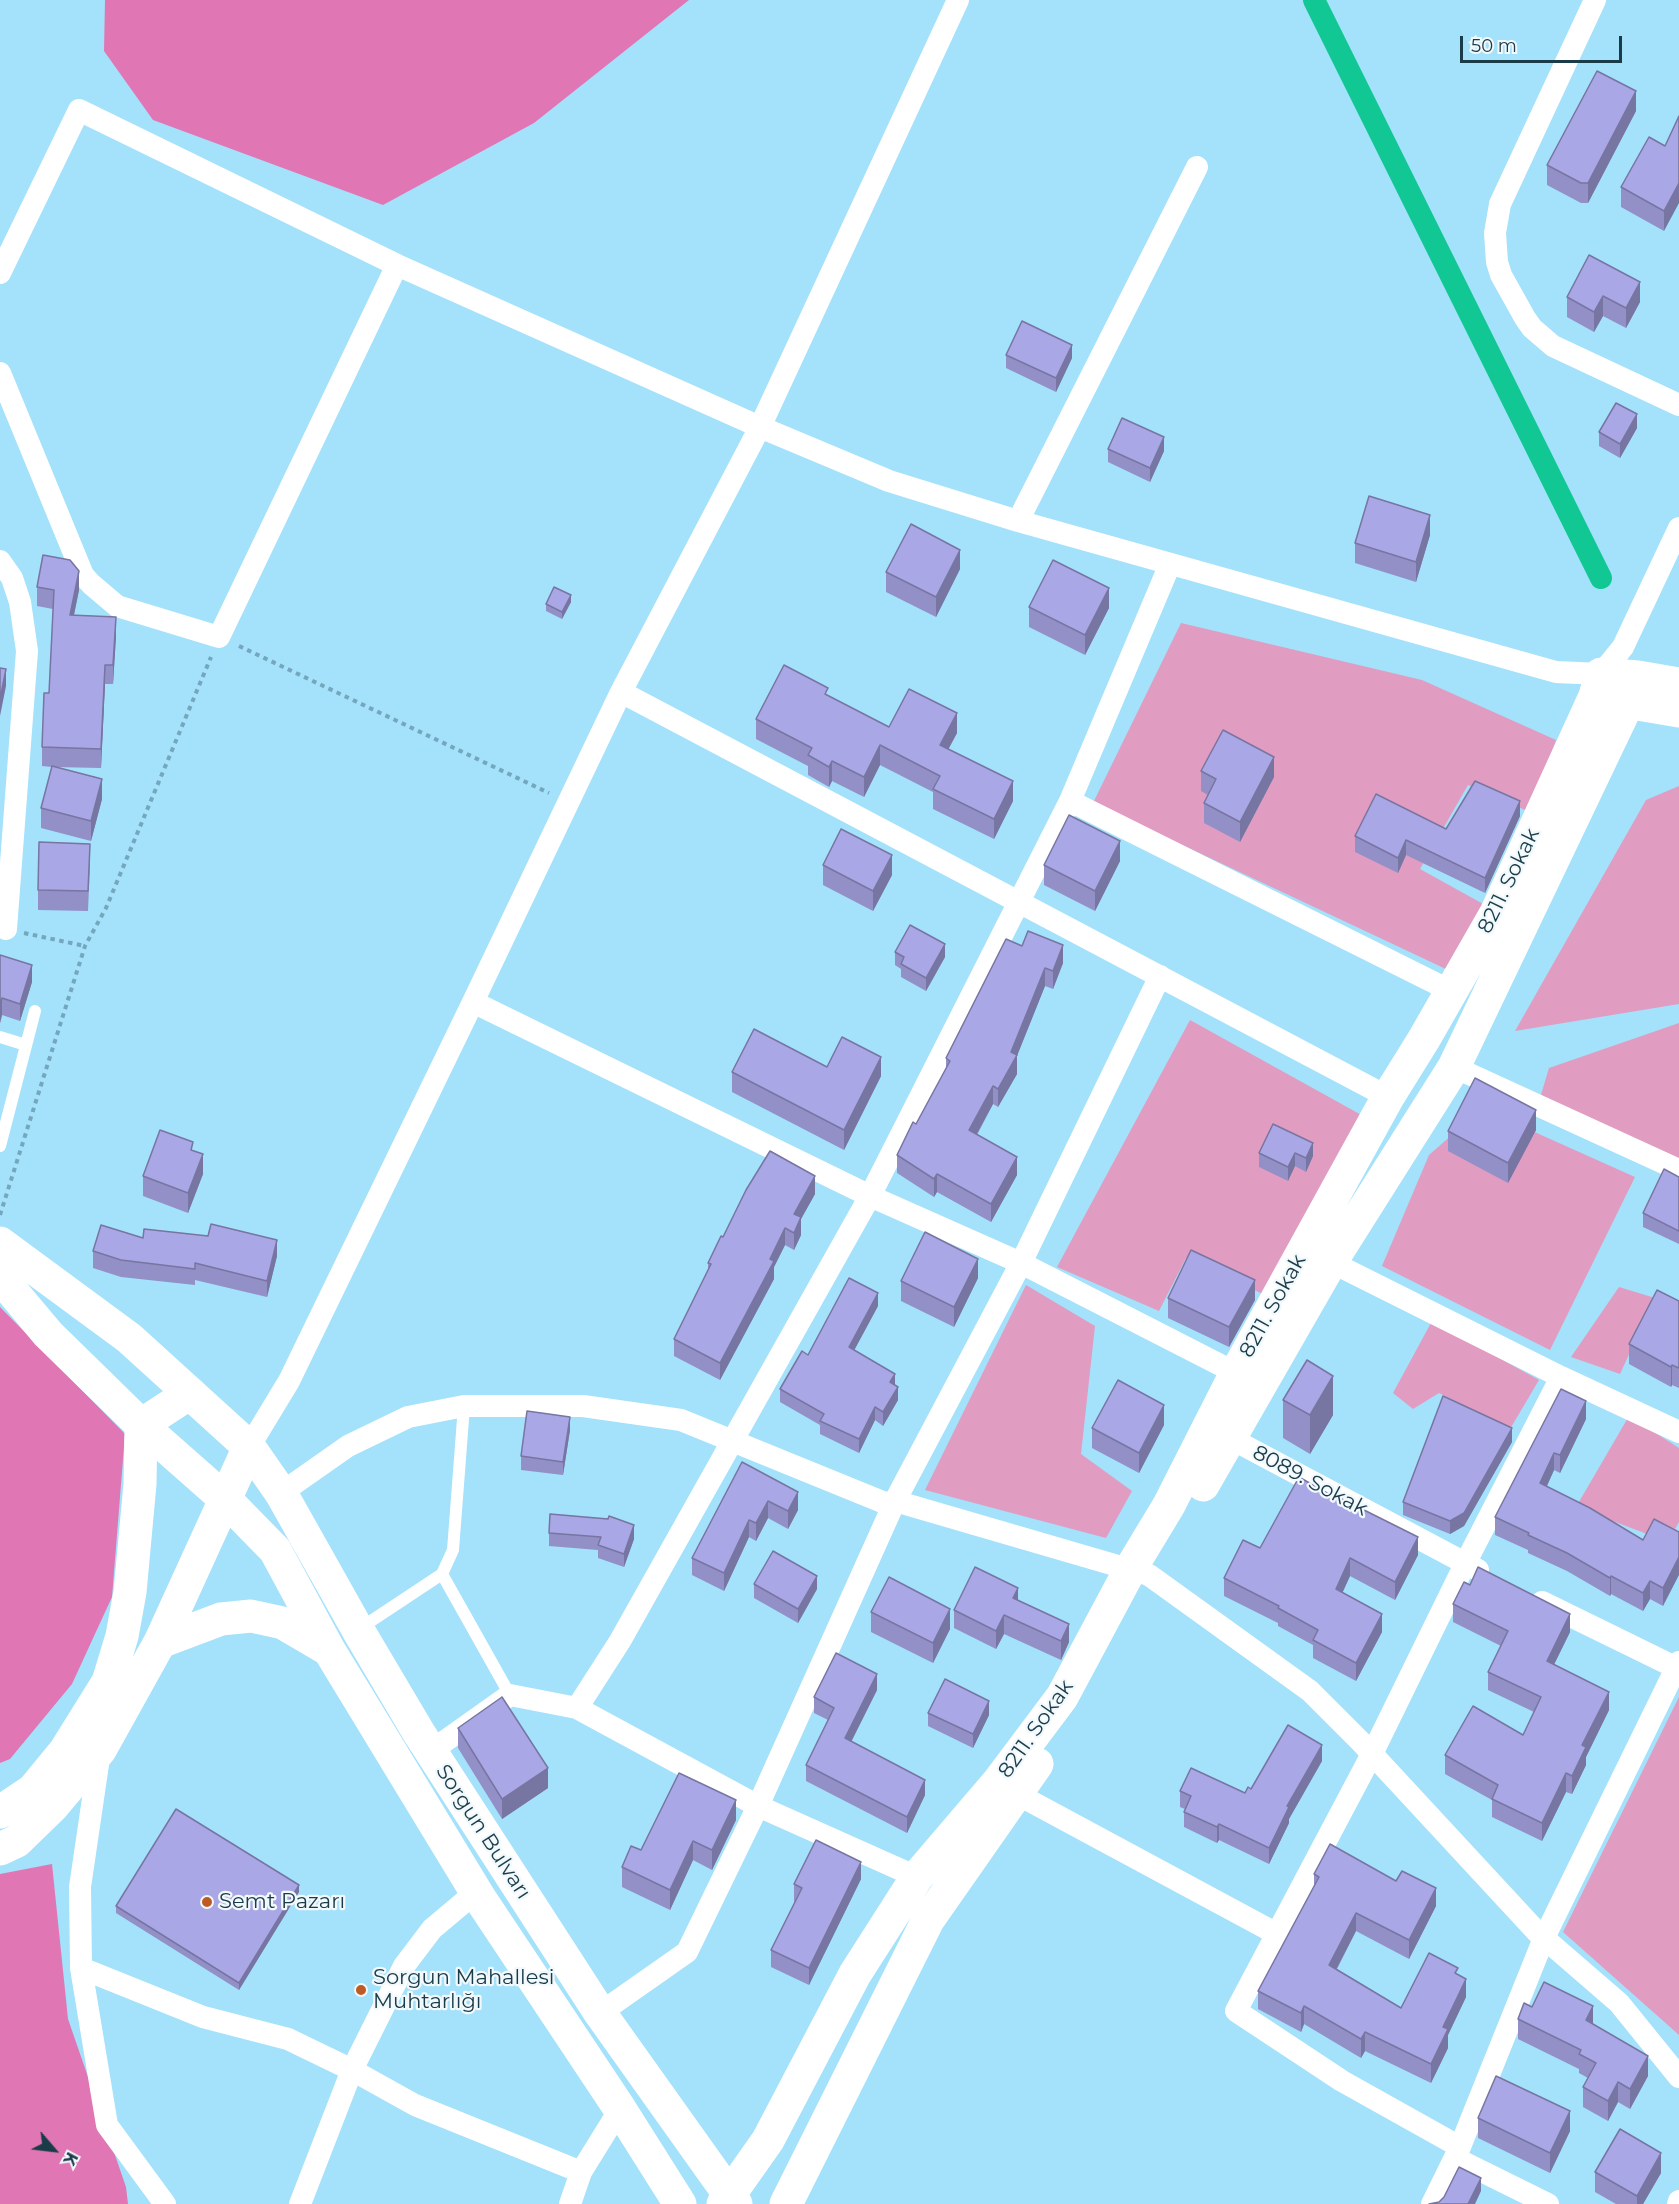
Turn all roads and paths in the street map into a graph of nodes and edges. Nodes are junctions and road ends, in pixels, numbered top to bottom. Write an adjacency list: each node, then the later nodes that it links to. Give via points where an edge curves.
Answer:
1 (958, 0): 8 (street)
2 (1595, 0): 7 (street, via 1500,204 1495,233 1497,262 1525,318 1553,346)
3 (1197, 167): 9 (street)
4 (397, 265): 5 (street, via 79,110); 8 (street); 13 (street)
5 (0, 273)
6 (0, 373): 13 (street, via 83,574 91,584 117,606)
7 (1679, 405)
8 (760, 427): 9 (street, via 889,481); 18 (street)
9 (1018, 521): 12 (street)
10 (1679, 528): 14 (street)
11 (0, 561): 23 (street, via 12,578 20,602 27,651)
12 (1170, 564): 16 (street); 20 (street)
13 (219, 637): 21 (path); 24 (path, via 106,908)
14 (1623, 647): 16 (street); 17 (street)
15 (1679, 684): 17 (street)
16 (1598, 685): 17 (street); 26 (street, 8211. Sokak, via 1496,913)
17 (1633, 690): 19 (street); 31 (street)
18 (621, 692): 21 (street); 22 (street)
19 (1679, 711)
20 (1070, 801): 22 (street); 26 (street)
21 (569, 802): 27 (street)
22 (1019, 901): 25 (street); 35 (street)
23 (6, 929): 24 (path)
24 (85, 946): 36 (path)
25 (1160, 976): 32 (street); 39 (street)
26 (1451, 991): 32 (street, 8211. Sokak)
27 (473, 1002): 35 (street); 49 (street, via 288,1381)
28 (35, 1011): 30 (lane)
29 (0, 1037): 30 (lane)
30 (26, 1045): 33 (lane)
31 (1454, 1067): 34 (street); 38 (street)
32 (1388, 1097): 41 (street, 8211. Sokak)
33 (0, 1143)
34 (1679, 1170)
35 (870, 1196): 39 (street); 48 (street)
36 (0, 1215)
37 (0, 1243): 43 (street, Sorgun Bulvarı, via 129,1338)
38 (1331, 1262): 42 (street); 47 (street)
39 (1021, 1263): 41 (street); 52 (street)
40 (0, 1278): 45 (street, Sorgun Bulvarı, via 48,1334)
41 (1236, 1373): 54 (street, 8211. Sokak)
42 (1561, 1377): 46 (street); 53 (street)
43 (190, 1393): 45 (street); 49 (street, Sorgun Bulvarı)
44 (464, 1406): 48 (street, via 583,1406 681,1420); 50 (street, via 408,1417 348,1446); 55 (lane, via 453,1550)
45 (141, 1425): 51 (street, Sorgun Bulvarı); 69 (street, via 130,1592 108,1682 65,1751 40,1782)
46 (1679, 1432)
47 (1230, 1438): 53 (street, 8089. Sokak); 54 (street)
48 (733, 1439): 52 (street, via 885,1503); 63 (street)
49 (249, 1447): 50 (street, Sorgun Bulvarı); 51 (street)
50 (281, 1493): 58 (street, Sorgun Bulvarı)
51 (226, 1500): 59 (street); 60 (street, Sorgun Bulvarı, via 275,1550)
52 (894, 1501): 54 (street); 68 (street)
53 (1465, 1563): 56 (street, 8089. Sokak); 66 (street)
54 (1140, 1572): 66 (street, via 1310,1692); 67 (street, via 1078,1703); 71 (street, 8211. Sokak, via 1062,1697 999,1781)
55 (441, 1574): 58 (lane); 62 (lane)
56 (1496, 1579)
57 (1528, 1595): 61 (street)
58 (358, 1630): 65 (street, Sorgun Bulvarı)
59 (160, 1642): 60 (street, via 221,1619 251,1616 284,1623); 64 (street)
60 (329, 1650): 72 (street, Sorgun Bulvarı)
61 (1678, 1666): 74 (street)
62 (510, 1695): 63 (street); 65 (street)
63 (578, 1708): 68 (street)
64 (100, 1750): 70 (street, via 53,1806 17,1841); 75 (street, via 80,1887)
65 (431, 1751): 76 (street, Sorgun Bulvarı)
66 (1372, 1754): 73 (street); 74 (street)
67 (1017, 1794): 73 (street); 87 (street, via 928,1920)
68 (758, 1806): 71 (street); 76 (street, via 687,1952)
69 (0, 1812)
70 (0, 1849)
71 (917, 1877): 82 (street, 8211. Sokak, via 855,1974 768,2140)
72 (476, 1892): 77 (street, via 432,1929 404,1966); 79 (street, Sorgun Bulvarı)
73 (1277, 1934): 80 (street, via 1236,2010)
74 (1544, 1938): 78 (street, via 1619,2003); 80 (street)
75 (81, 1968): 77 (street, via 203,2017 288,2039); 83 (street, via 107,2125)
76 (600, 2013): 82 (street, Sorgun Bulvarı)
77 (352, 2070): 81 (street, via 415,2105); 84 (street)
78 (1679, 2077)
79 (620, 2109): 81 (street); 86 (street, Sorgun Bulvarı)
80 (1458, 2152): 88 (street); 89 (street)
81 (581, 2172): 85 (street)
82 (729, 2201)
83 (165, 2204)
84 (300, 2204)
85 (570, 2204)
86 (680, 2204)
87 (786, 2204)
88 (1432, 2204)
89 (1548, 2204)

